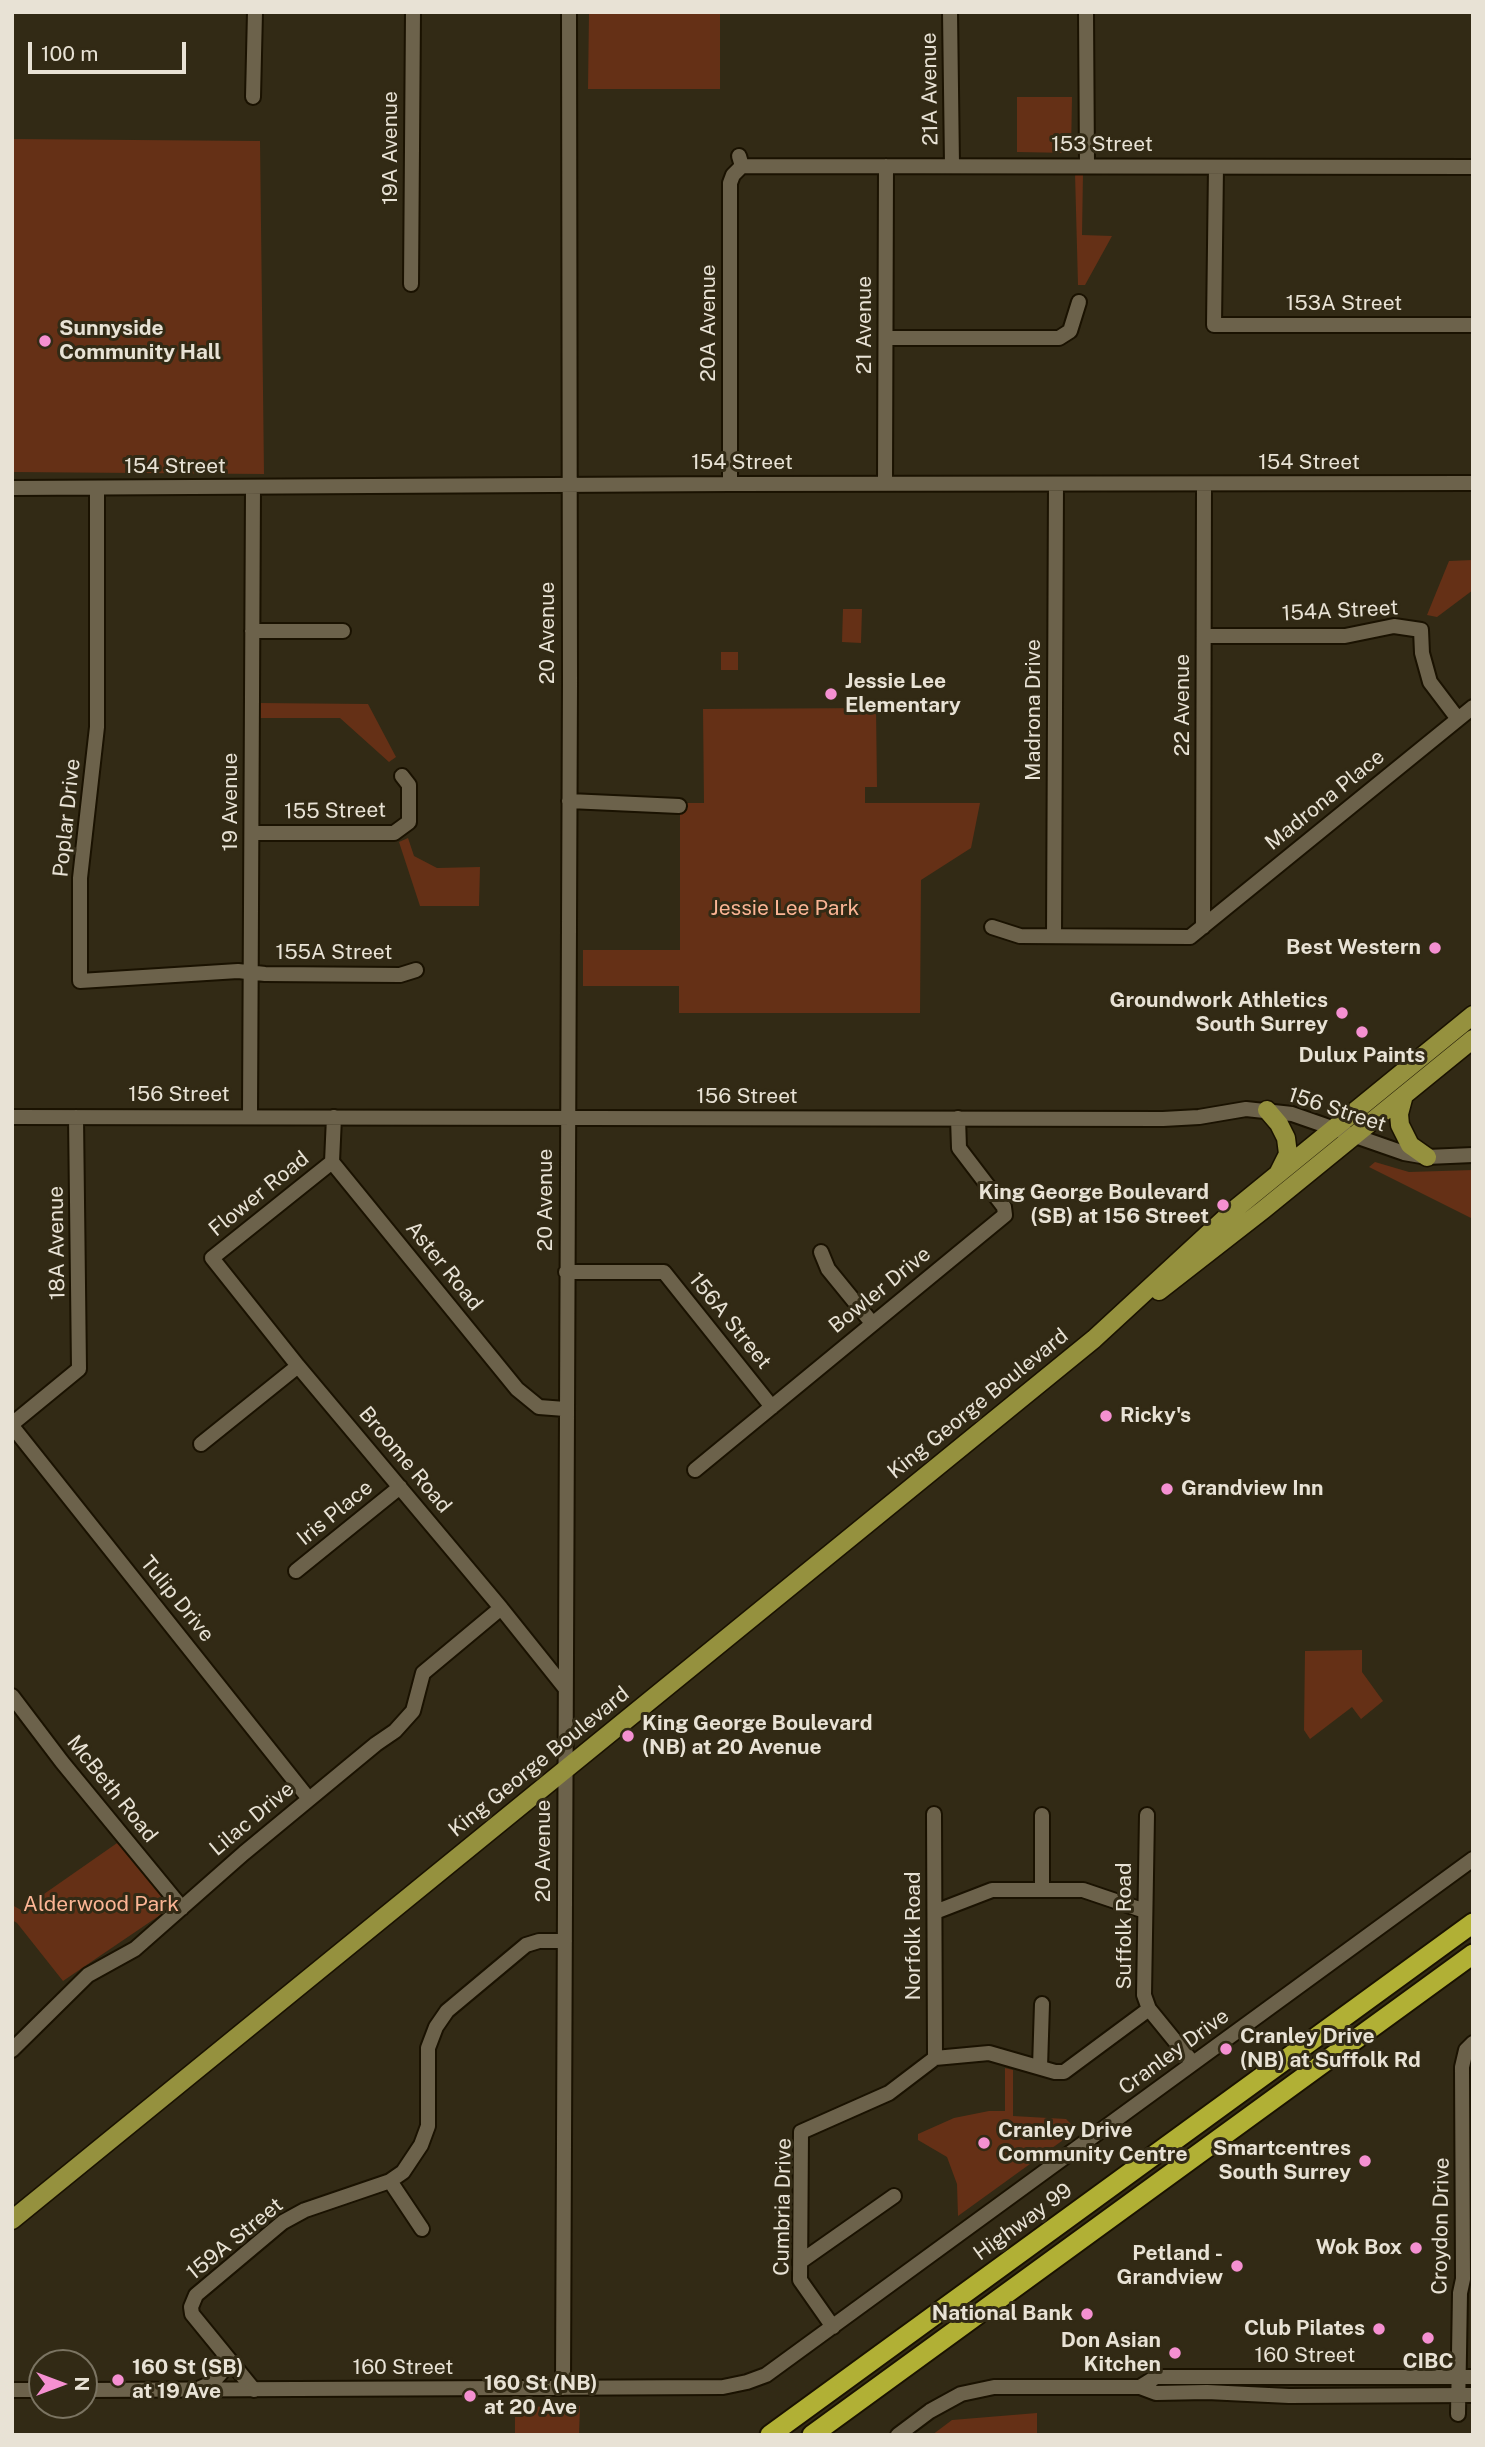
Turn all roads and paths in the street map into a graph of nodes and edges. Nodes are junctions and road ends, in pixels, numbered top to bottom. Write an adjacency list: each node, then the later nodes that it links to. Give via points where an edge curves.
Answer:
1 (255, 12): 6 (street)
2 (413, 12): 13 (street, 19A Avenue)
3 (569, 12): 22 (street, 20 Avenue)
4 (950, 12): 8 (street, 21A Avenue)
5 (1086, 12): 10 (street)
6 (253, 97)
7 (740, 161): 9 (street, 153 Street); 18 (street, 20A Avenue, via 730,183)
8 (952, 165): 9 (street, 153 Street); 10 (street, 153 Street)
9 (886, 166): 16 (street, 21 Avenue)
10 (1087, 166): 11 (street, 153 Street)
11 (1216, 167): 12 (street, 153 Street); 15 (street, 153A Street, via 1214,325)
12 (1473, 167)
13 (411, 284)
14 (1079, 302): 16 (street, via 1070,331 1059,338)
15 (1473, 325)
16 (887, 338): 19 (street, 21 Avenue)
17 (1473, 483): 21 (street, 154 Street)
18 (730, 484): 19 (street, 154 Street); 22 (street, 154 Street)
19 (886, 484): 20 (street, 154 Street)
20 (1056, 484): 21 (street, 154 Street); 37 (street, Madrona Drive)
21 (1204, 484): 28 (street, 22 Avenue)
22 (569, 486): 25 (street, 154 Street); 32 (street, 20 Avenue)
23 (12, 488): 24 (street, 154 Street)
24 (97, 488): 25 (street, 154 Street); 39 (street, Poplar Drive, via 97,727 80,878 80,981)
25 (253, 488): 26 (street, 19 Avenue)
26 (252, 631): 27 (street); 34 (street, 19 Avenue)
27 (343, 631)
28 (1204, 636): 30 (street, 154A Street, via 1345,636 1394,626 1421,630 1430,682); 36 (street, 22 Avenue)
29 (1473, 707): 30 (street, Madrona Place)
30 (1458, 719): 36 (street, Madrona Place)
31 (402, 776): 34 (street, 155 Street, via 410,785 409,822 394,832)
32 (569, 801): 33 (street); 48 (street, 20 Avenue)
33 (679, 806)
34 (252, 833): 39 (street, 19 Avenue)
35 (992, 927): 37 (street, via 1020,936)
36 (1203, 927): 37 (street, via 1189,937)
37 (1054, 936)
38 (416, 970): 39 (street, 155A Street, via 400,975)
39 (250, 973): 44 (street, 19 Avenue)
40 (1473, 1015): 50 (main road, King George Boulevard)
41 (1473, 1039): 42 (main road, King George Boulevard)
42 (1404, 1095): 51 (main road, King George Boulevard); 53 (main road, via 1400,1125 1410,1145)
43 (1267, 1110): 49 (street, 156 Street, via 1163,1119); 50 (street, 156 Street); 55 (main road, via 1286,1138 1288,1154)
44 (250, 1116): 46 (street, 156 Street); 47 (street, 156 Street)
45 (12, 1117): 46 (street, 156 Street)
46 (76, 1117): 64 (street, 18A Avenue, via 79,1369)
47 (334, 1117): 48 (street, 156 Street); 54 (street)
48 (567, 1118): 49 (street, 156 Street); 58 (street, 20 Avenue)
49 (958, 1118): 59 (street, Bowler Drive, via 959,1148 1004,1207 1005,1215)
50 (1335, 1128): 51 (street, 156 Street); 55 (main road, King George Boulevard)
51 (1354, 1136): 53 (street, 156 Street); 60 (main road, King George Boulevard)
52 (1473, 1155): 53 (street, 156 Street)
53 (1427, 1157)
54 (332, 1162): 57 (street, Flower Road); 63 (street, Aster Road, via 517,1389 539,1407)
55 (1279, 1172): 60 (main road, King George Boulevard)
56 (821, 1252): 59 (street, via 828,1269)
57 (212, 1258): 61 (street, Broome Road)
58 (566, 1272): 62 (street, 156A Street, via 664,1272); 63 (street, 20 Avenue)
59 (872, 1323): 62 (street, Bowler Drive)
60 (1094, 1339): 72 (main road, King George Boulevard)
61 (298, 1366): 65 (street); 67 (street, Broome Road)
62 (772, 1407): 66 (street, Bowler Drive)
63 (565, 1409): 70 (street, 20 Avenue)
64 (12, 1425): 73 (street, Tulip Drive)
65 (201, 1444)
66 (695, 1470)
67 (400, 1487): 68 (street, Iris Place); 69 (street, Broome Road)
68 (296, 1571)
69 (501, 1608): 70 (street, Broome Road); 73 (street, Lilac Drive, via 423,1674 413,1712 394,1731)
70 (565, 1688): 72 (street, 20 Avenue)
71 (12, 1696): 79 (street, McBeth Road)
72 (565, 1769): 83 (street, 20 Avenue); 94 (main road, King George Boulevard)
73 (309, 1799): 79 (street, Lilac Drive)
74 (934, 1814): 81 (street, Norfolk Road)
75 (1042, 1815): 78 (street)
76 (1147, 1815): 80 (street, Suffolk Road)
77 (1473, 1859): 90 (street, Cranley Drive)
78 (1042, 1889): 80 (street, via 1083,1890); 81 (street, via 992,1889)
79 (182, 1908): 88 (street, Lilac Drive, via 135,1949 88,1975)
80 (1145, 1911): 86 (street, Suffolk Road, via 1144,1995)
81 (935, 1912): 89 (street, Norfolk Road)
82 (1473, 1923): 108 (highway, Highway 99)
83 (565, 1941): 92 (street, via 526,1945 447,2011 428,2049 428,2126 413,2159); 102 (street, 20 Avenue)
84 (1473, 1954): 109 (highway)
85 (1042, 2004): 91 (street)
86 (1149, 2009): 90 (street, Suffolk Road); 91 (street, via 1064,2072)
87 (1473, 2043): 99 (street, Croydon Drive, via 1462,2067 1460,2293)
88 (12, 2050)
89 (935, 2058): 91 (street, via 989,2053); 96 (street, Cumbria Drive, via 889,2093 801,2132)
90 (1193, 2063): 97 (street, Cranley Drive)
91 (1040, 2067)
92 (390, 2182): 95 (street); 98 (street, 159A Street, via 304,2210 283,2222 196,2295 192,2314)
93 (894, 2196): 96 (street)
94 (12, 2220)
95 (422, 2229)
96 (800, 2262): 97 (street, Cumbria Drive, via 800,2280)
97 (833, 2327): 100 (street, Cranley Drive, via 766,2375)
98 (224, 2354): 104 (street, via 221,2374); 105 (street)
99 (1466, 2377): 101 (street, 160 Street, via 1156,2377); 106 (street, Croydon Drive)
100 (723, 2387): 102 (street, 160 Street)
101 (1140, 2387): 106 (street, 160 Street, via 1156,2393); 110 (street, 160 Street, via 994,2387 961,2393)
102 (563, 2388): 105 (street, 160 Street)
103 (98, 2390): 104 (street, 160 Street)
104 (198, 2390): 105 (street, 160 Street)
105 (254, 2390)
106 (1466, 2395): 107 (street, Croydon Drive)
107 (1458, 2414)
108 (770, 2435)
109 (812, 2435)
110 (898, 2435)

